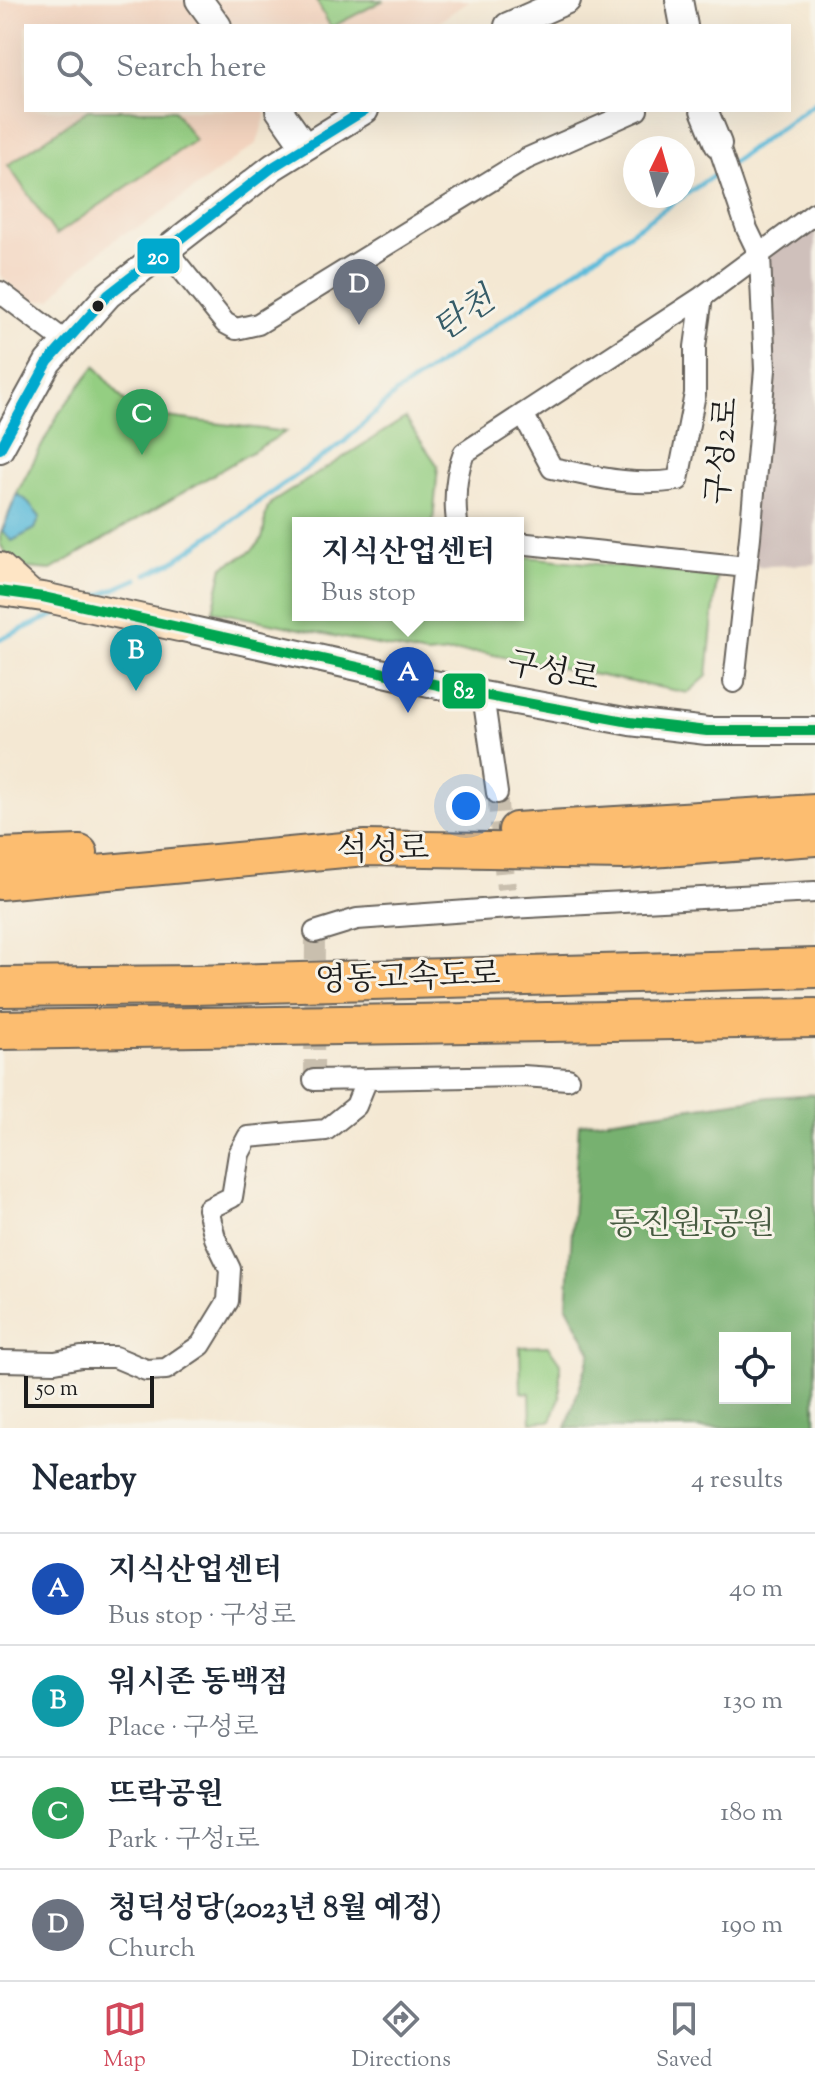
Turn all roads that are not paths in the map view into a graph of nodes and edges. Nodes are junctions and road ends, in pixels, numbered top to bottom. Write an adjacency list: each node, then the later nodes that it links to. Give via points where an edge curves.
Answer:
1 (199, 0): 4 (street)
2 (567, 0): 5 (street)
3 (679, 0): 6 (street)
4 (217, 24)
5 (513, 24)
6 (684, 24)
7 (280, 112): 12 (street)
8 (362, 112): 12 (street)
9 (632, 112): 14 (street, via 526,159 258,324 236,329 225,323)
10 (705, 112): 11 (street)
11 (718, 144): 15 (street, 구성2로)
12 (305, 147): 14 (street)
13 (815, 213): 15 (street)
14 (166, 250): 18 (street, via 108,295)
15 (760, 256): 17 (street); 24 (street, 구성2로, via 765,370)
16 (0, 292): 18 (street)
17 (702, 297): 19 (street); 19 (street, via 695,394 678,480 601,480 552,468)
18 (66, 342): 20 (street, via 48,362)
19 (523, 414): 21 (street, via 464,453 457,469)
20 (0, 449)
21 (456, 517)
22 (524, 544): 24 (street)
23 (0, 567): 26 (main road)
24 (747, 567): 28 (street, 구성2로)
25 (0, 591): 26 (main road, 구성로)
26 (37, 596): 27 (main road, 구성로)
27 (179, 627): 29 (street, 구성로)
28 (734, 682)
29 (483, 695): 30 (street, 구성로, via 707,731); 32 (street)
30 (815, 731)
31 (815, 790): 34 (highway, via 769,795)
32 (497, 793)
33 (815, 812): 34 (highway, 석성로)
34 (662, 821): 38 (highway, 석성로)
35 (815, 838): 36 (highway, 석성로, via 624,852)
36 (365, 848): 37 (highway, via 616,860); 39 (highway, 석성로)
37 (815, 851)
38 (0, 856)
39 (0, 882)
40 (815, 892): 41 (street, via 507,898 357,919)
41 (315, 932)
42 (815, 968): 43 (highway, 영동고속도로)
43 (0, 987)
44 (815, 1018): 45 (highway, 영동고속도로)
45 (0, 1030)
46 (367, 1079): 47 (street); 48 (street); 49 (street, via 356,1106 326,1130 248,1137 239,1154 232,1197 208,1209 230,1269 228,1301 201,1345 166,1369 146,1370 115,1357)
47 (568, 1079)
48 (314, 1080)
49 (0, 1361)

